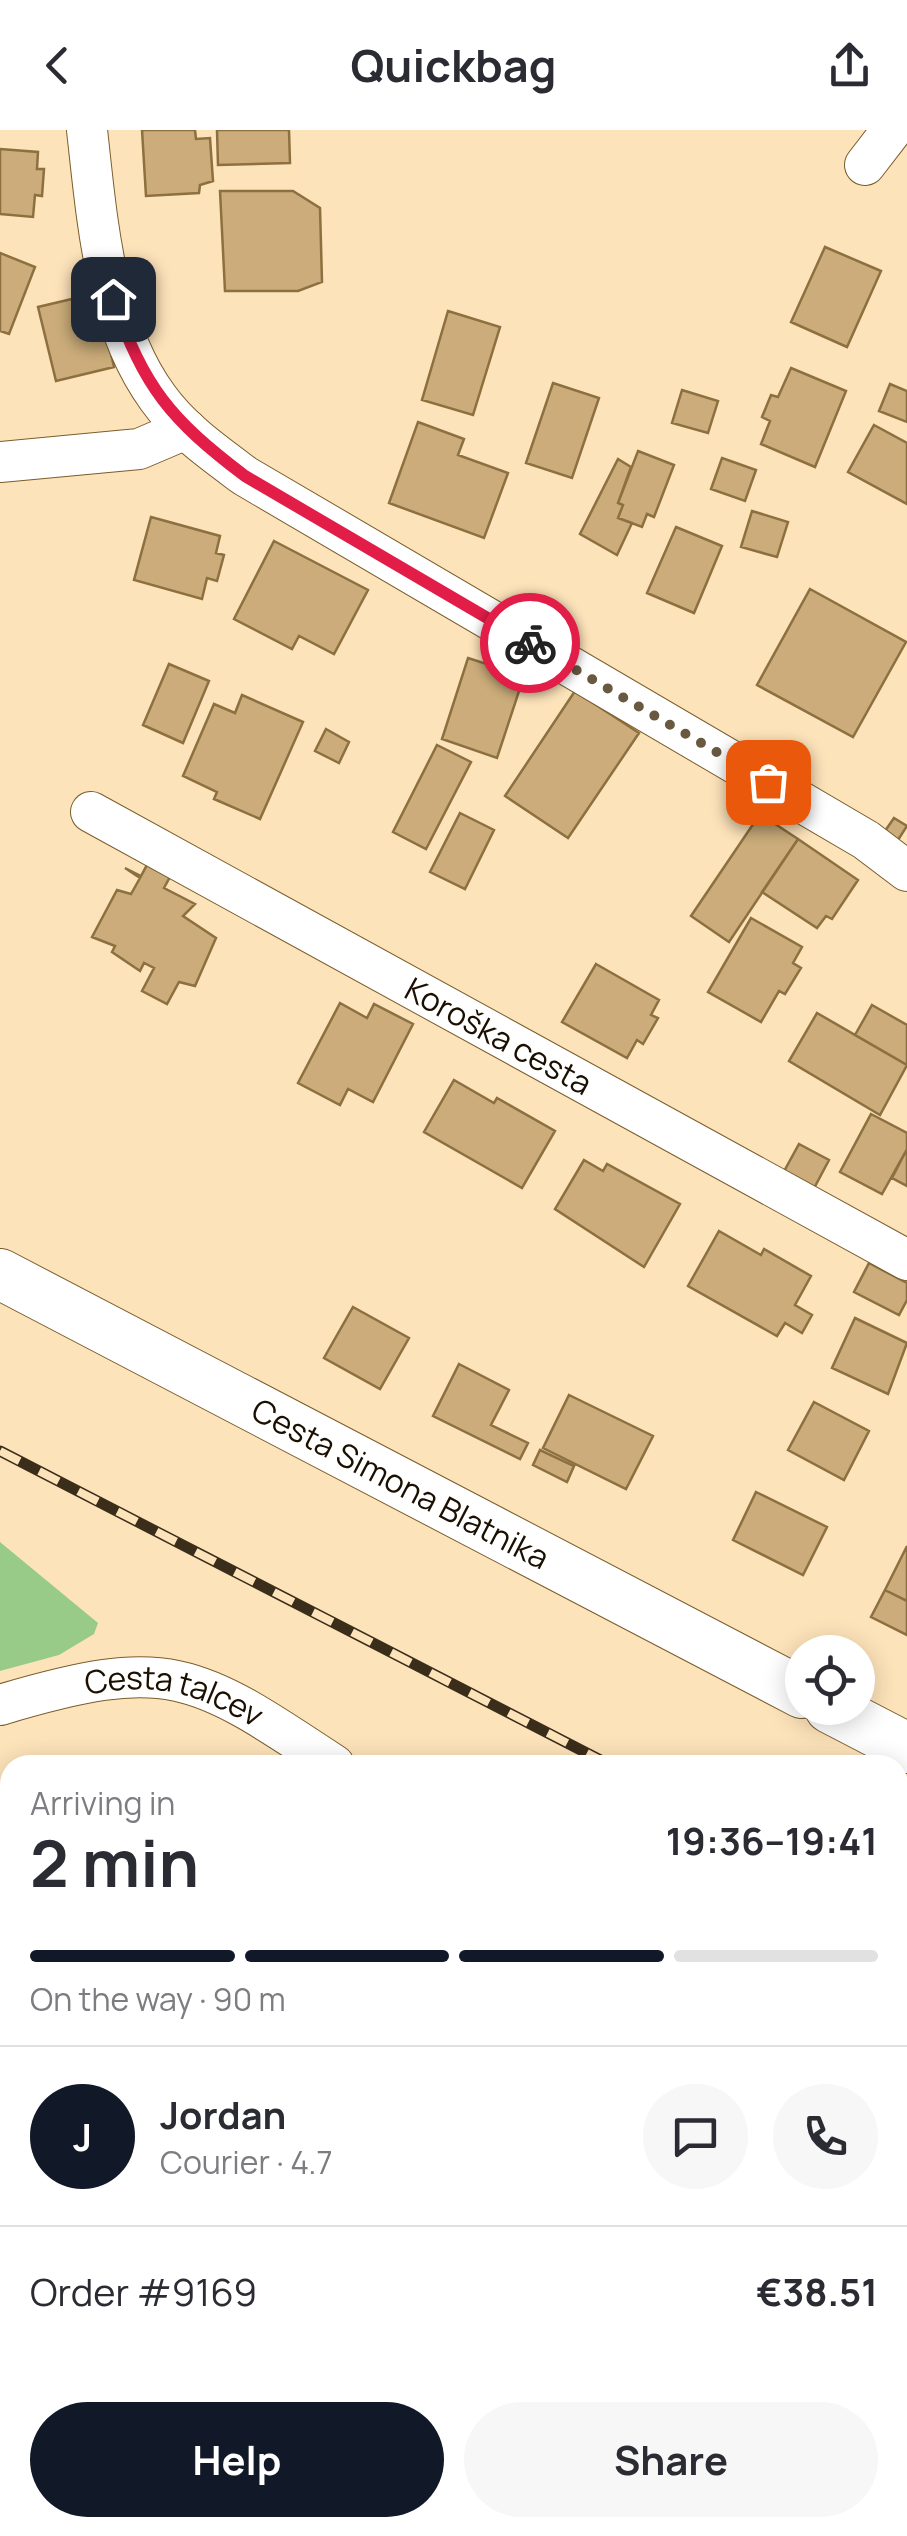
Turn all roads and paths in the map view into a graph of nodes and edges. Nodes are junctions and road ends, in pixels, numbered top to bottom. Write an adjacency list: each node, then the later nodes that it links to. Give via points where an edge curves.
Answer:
1 (88, 130): 4 (street, via 113,299 135,361)
2 (892, 130): 3 (street)
3 (865, 165)
4 (186, 430): 5 (street, via 139,449); 7 (street, via 245,476 850,830)
5 (0, 462)
6 (91, 812): 8 (street, Koroška cesta)
7 (907, 871)
8 (907, 1260)
9 (0, 1274): 10 (street, Cesta Simona Blatnika)
10 (785, 1684)
11 (0, 1704): 14 (street, Cesta talcev, via 116,1676 178,1677 237,1700)
12 (863, 1725): 13 (street)
13 (907, 1748)
14 (319, 1755)

